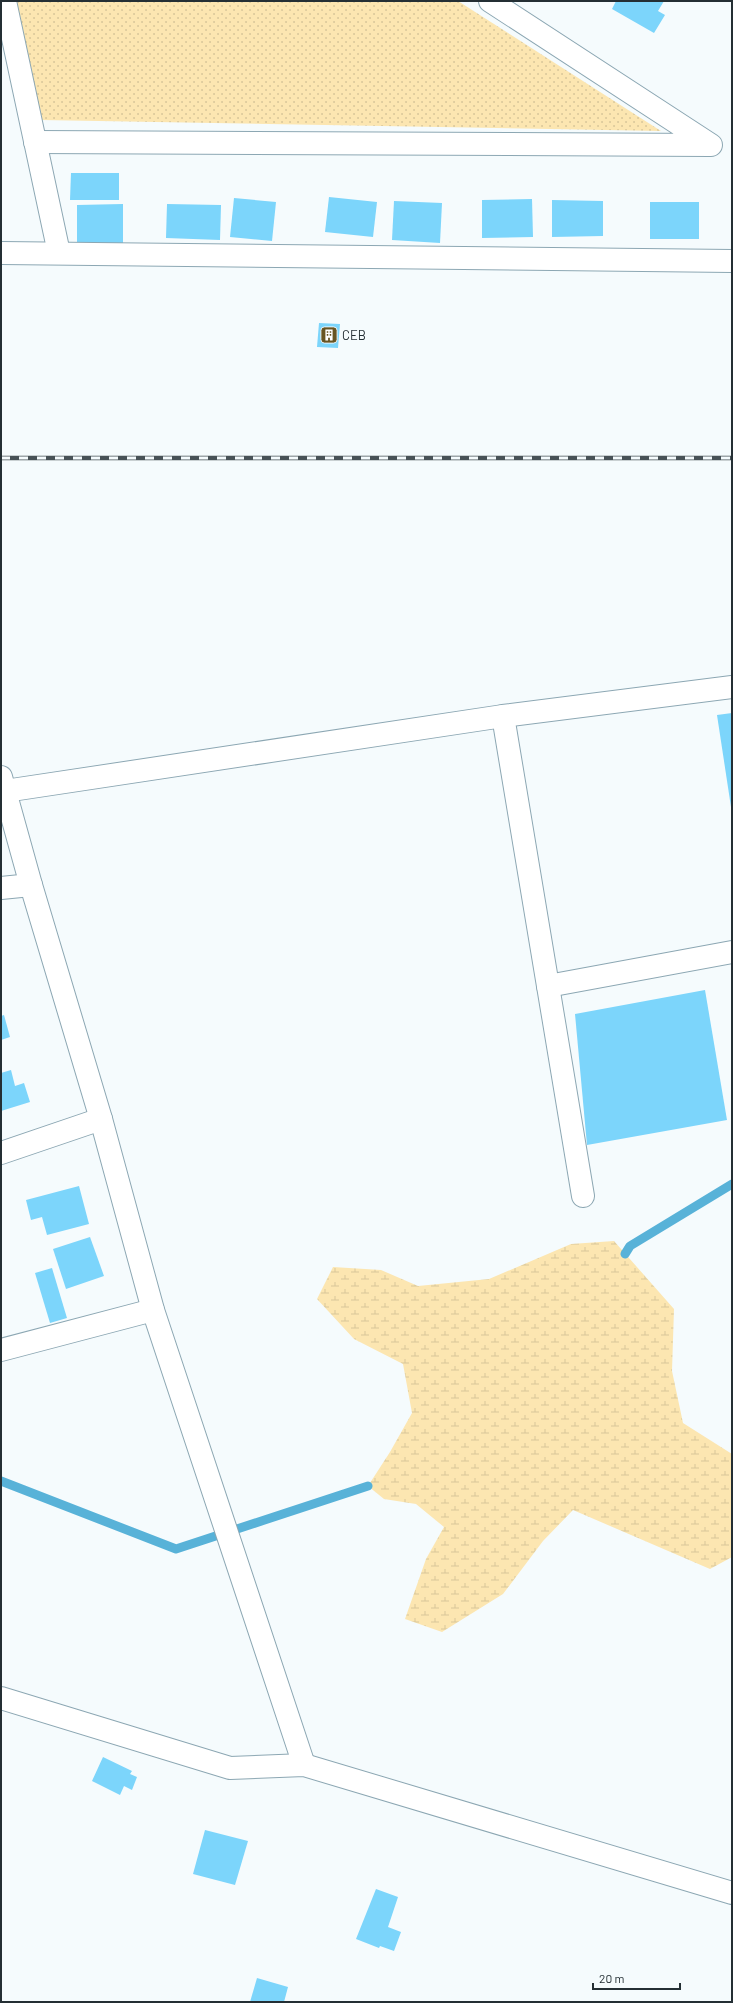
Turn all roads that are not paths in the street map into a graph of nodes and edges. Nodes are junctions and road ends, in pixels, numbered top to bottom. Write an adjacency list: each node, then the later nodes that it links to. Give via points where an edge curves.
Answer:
1 (5, 1): 3 (street)
2 (490, 1): 3 (street, via 711,145)
3 (35, 142): 5 (street)
4 (1, 253): 5 (street)
5 (59, 253): 6 (street)
6 (732, 261)
7 (732, 687): 8 (street)
8 (503, 716): 9 (street); 13 (street)
9 (3, 784): 10 (street)
10 (30, 885): 11 (street); 14 (street)
11 (1, 888)
12 (732, 952): 13 (street)
13 (548, 986): 16 (street)
14 (101, 1119): 15 (street); 17 (street)
15 (1, 1152)
16 (583, 1196)
17 (153, 1310): 18 (street); 20 (street)
18 (1, 1350)
19 (1, 1698): 20 (street, via 230,1768)
20 (304, 1765): 21 (street)
21 (732, 1893)

